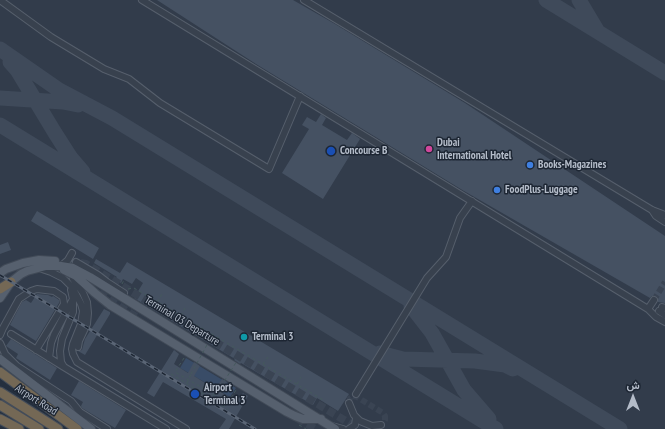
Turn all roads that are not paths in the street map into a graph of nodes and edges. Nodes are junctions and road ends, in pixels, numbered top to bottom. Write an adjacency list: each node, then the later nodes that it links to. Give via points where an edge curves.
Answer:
1 (0, 0): 4 (lane, via 63,44 104,69 129,79 160,103 269,169 286,135)
2 (142, 0): 4 (lane)
3 (304, 0): 6 (lane)
4 (300, 96): 5 (lane)
5 (472, 201): 21 (lane); 36 (lane, via 460,218 446,257 424,282)
6 (652, 210): 7 (lane); 8 (lane)
7 (665, 215)
8 (665, 222)
9 (75, 256): 10 (lane); 12 (lane); 24 (lane)
10 (59, 264): 12 (main road, Terminal 03 Departure); 13 (main road, via 39,260 14,266); 14 (main road, Terminal 03 Departure, via 39,267)
11 (42, 269): 14 (main road); 15 (lane); 41 (main road, via 63,270 76,276 110,305 287,412 303,419)
12 (78, 270): 24 (main road, Terminal 03 Departure)
13 (0, 273)
14 (21, 274): 16 (main road, Terminal 03 Departure)
15 (71, 280): 19 (lane); 29 (lane, via 83,293 88,313 87,324); 53 (lane, via 83,311 82,324 73,344 73,354 77,362)
16 (11, 282): 17 (highway); 18 (main road, Terminal 03 Departure)
17 (0, 289)
18 (0, 298)
19 (73, 299): 32 (lane, via 54,335); 33 (lane, via 73,312 60,351)
20 (654, 300): 21 (lane)
21 (648, 309): 25 (lane)
22 (662, 309): 23 (lane)
23 (665, 315)
24 (155, 317): 41 (main road, Terminal 03 Departure)
25 (665, 322)
26 (11, 334): 30 (lane)
27 (0, 336): 30 (lane, via 19,299 37,289 54,291 63,297 64,304)
28 (1, 346): 51 (lane, via 8,358 17,366 71,401 80,412)
29 (78, 347)
30 (36, 350): 32 (lane)
31 (0, 358): 50 (main road)
32 (49, 358): 33 (lane)
33 (64, 366): 44 (lane)
34 (0, 372): 49 (highway)
35 (0, 392): 48 (highway, Airport Road)
36 (356, 394)
37 (349, 403): 39 (lane)
38 (0, 405): 47 (highway)
39 (356, 418): 42 (lane); 55 (lane, via 355,425)
40 (0, 419): 46 (highway)
41 (322, 419): 45 (main road, Terminal 03 Departure)
42 (365, 424): 43 (lane); 56 (lane)
43 (381, 425)
44 (159, 427): 52 (lane)
45 (334, 428): 54 (lane)
46 (19, 429)
47 (38, 429)
48 (58, 429)
49 (77, 429)
50 (91, 429)
51 (106, 429)
52 (166, 429)
53 (186, 429)
54 (343, 429)
55 (349, 429)
56 (360, 429)

